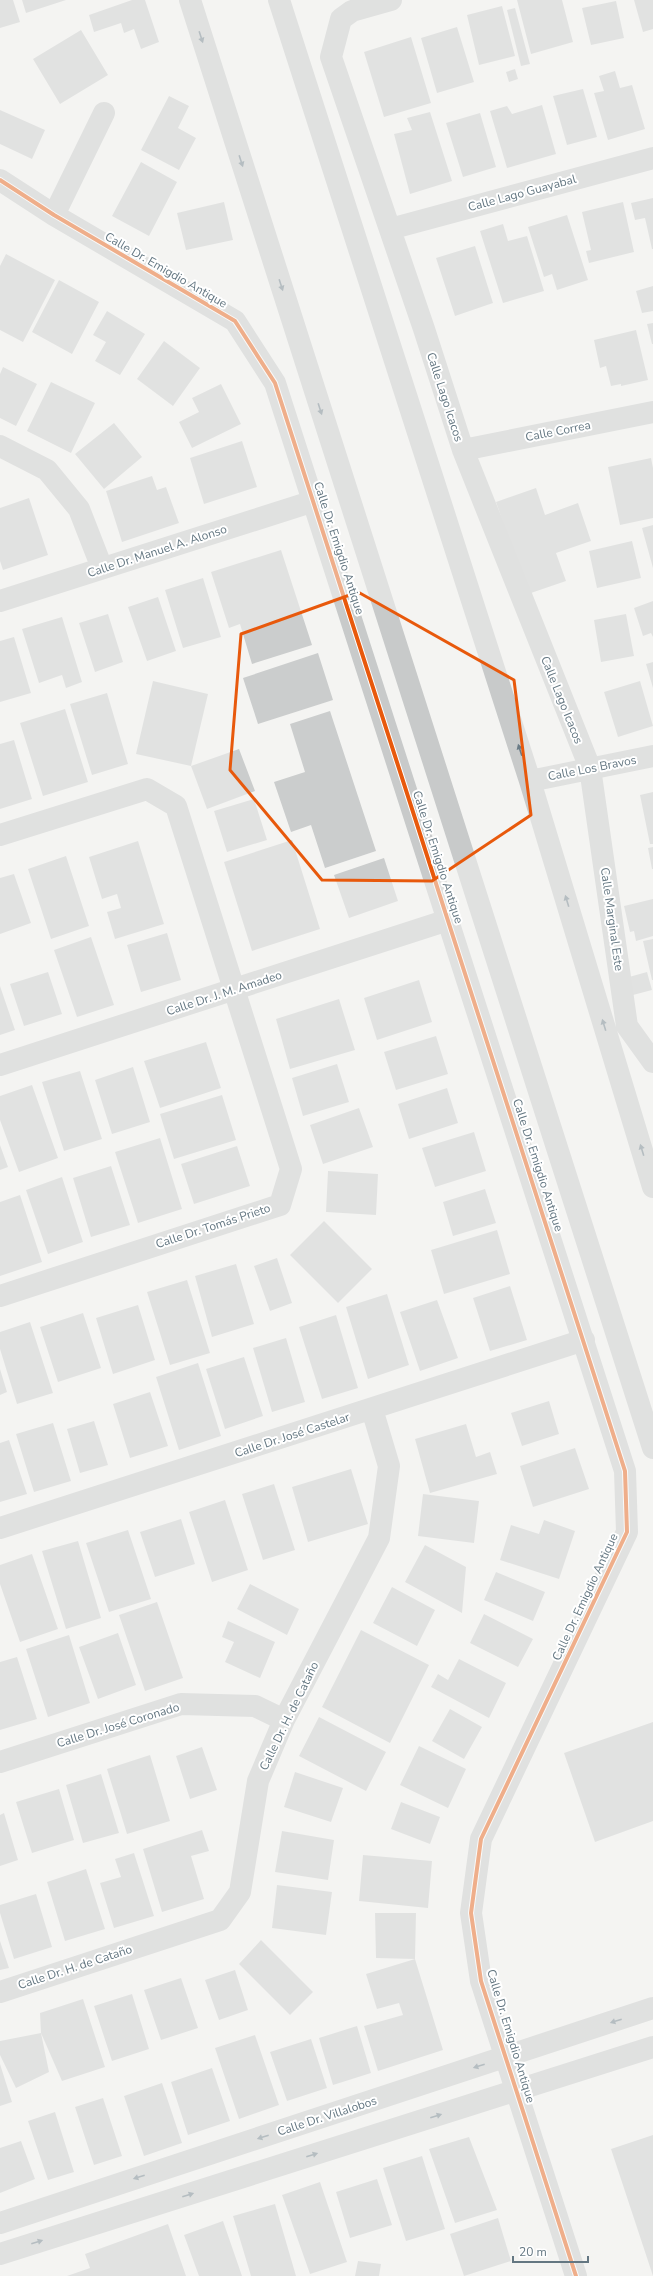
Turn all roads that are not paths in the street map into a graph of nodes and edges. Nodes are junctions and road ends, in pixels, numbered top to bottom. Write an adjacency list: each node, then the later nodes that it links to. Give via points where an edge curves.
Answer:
1 (190, 0): 27 (street, one-way to 27)
2 (279, 0): 17 (street, one-way to 2)
3 (391, 0): 8 (street, Calle Lago Icacos, via 352,11 340,20 331,57)
4 (104, 113): 7 (street)
5 (653, 158): 8 (street, Calle Lago Guayabal)
6 (0, 180): 7 (street, Calle Dr. Emigdio Antique)
7 (54, 216): 12 (street, Calle Dr. Emigdio Antique, via 235,321 275,383)
8 (390, 229): 11 (street, Calle Lago Icacos)
9 (653, 412): 11 (street, Calle Correa)
10 (0, 446): 13 (street, via 47,470 79,509)
11 (463, 450): 16 (street, Calle Lago Icacos)
12 (314, 501): 13 (street, Calle Dr. Manuel A. Alonso); 19 (street, Calle Dr. Emigdio Antique)
13 (102, 568): 14 (street, Calle Dr. Manuel A. Alonso)
14 (0, 601)
15 (653, 756): 16 (street, Calle Los Bravos)
16 (590, 768): 17 (street, Calle Los Bravos); 21 (street, Calle Marginal Este, via 627,1026)
17 (530, 781): 23 (street, one-way to 17)
18 (0, 835): 20 (street, via 147,789 176,806)
19 (448, 920): 20 (street, Calle Dr. J. M. Amadeo); 25 (street, Calle Dr. Emigdio Antique)
20 (235, 990): 22 (street, Calle Dr. J. M. Amadeo); 24 (street, Calle Dr. Tomás Prieto, via 291,1169 280,1205)
21 (653, 1062)
22 (0, 1065)
23 (653, 1187)
24 (0, 1296)
25 (584, 1340): 26 (street, Calle Dr. José Castelar); 34 (street, Calle Dr. Emigdio Antique, via 625,1471 627,1532 481,1839 471,1913 481,1981)
26 (372, 1409): 28 (street, Calle Dr. José Castelar); 29 (street, Calle Dr. H. de Cataño, via 388,1466 379,1538)
27 (653, 1448)
28 (0, 1528)
29 (284, 1720): 30 (street, Calle Dr. José Coronado, via 255,1706 181,1704); 31 (street, Calle Dr. H. de Cataño, via 258,1781 240,1892 220,1920)
30 (0, 1762)
31 (0, 1992)
32 (653, 2008): 34 (street, Calle Dr. Villalobos, one-way to 34)
33 (653, 2047): 35 (street)
34 (507, 2057): 35 (street, Calle Dr. Emigdio Antique); 36 (street, Calle Dr. Villalobos, one-way to 36)
35 (517, 2090): 37 (street, one-way to 35); 38 (street, Calle Dr. Emigdio Antique)
36 (0, 2223)
37 (0, 2254)
38 (576, 2276)

